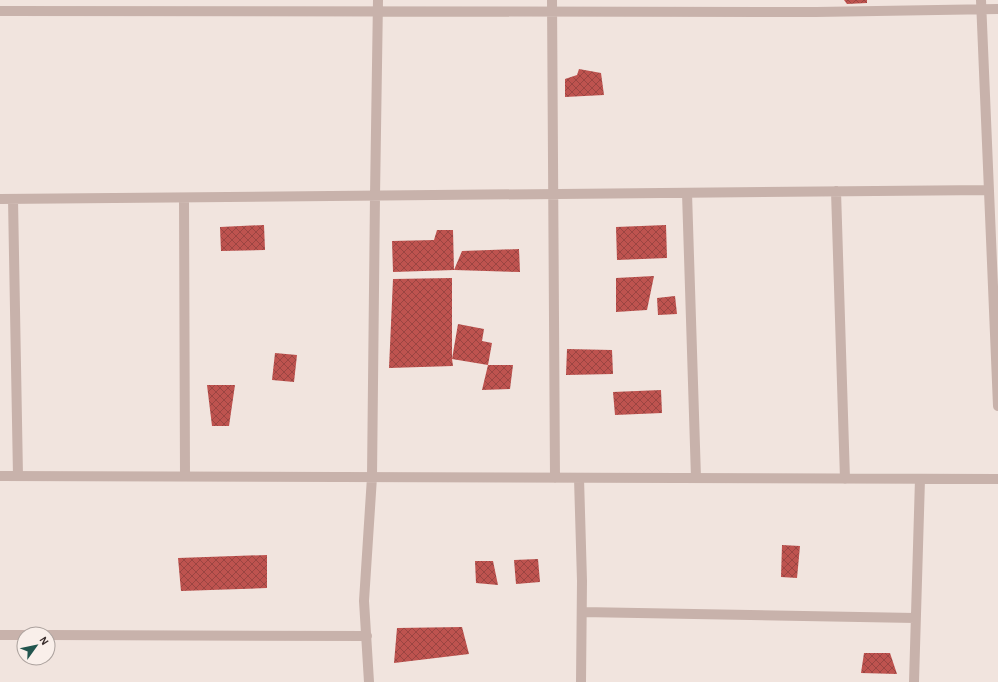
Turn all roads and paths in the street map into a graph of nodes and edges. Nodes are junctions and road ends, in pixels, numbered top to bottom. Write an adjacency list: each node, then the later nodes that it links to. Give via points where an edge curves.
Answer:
1 (23, 0): 7 (street)
2 (378, 0): 8 (street)
3 (552, 0): 9 (street)
4 (981, 5): 5 (street); 9 (street, via 816,12); 10 (street)
5 (998, 9)
6 (0, 11): 7 (street)
7 (23, 11): 8 (street)
8 (378, 11): 9 (street); 14 (street)
9 (552, 12): 13 (street)
10 (989, 190): 11 (street); 18 (street)
11 (836, 191): 12 (street); 26 (street)
12 (687, 193): 13 (street); 25 (street)
13 (553, 194): 14 (street); 23 (street)
14 (375, 196): 15 (street); 22 (street)
15 (184, 198): 17 (street); 21 (street)
16 (0, 199): 17 (street)
17 (13, 199): 20 (street)
18 (998, 406)
19 (0, 476): 20 (street)
20 (18, 476): 21 (street)
21 (185, 476): 22 (street)
22 (372, 477): 23 (street); 34 (street, via 364,601)
23 (555, 478): 24 (street)
24 (579, 478): 25 (street); 29 (street)
25 (696, 478): 26 (street)
26 (845, 479): 27 (street)
27 (920, 479): 28 (street); 30 (street)
28 (998, 479)
29 (582, 612): 30 (street); 36 (street)
30 (916, 618): 37 (street)
31 (0, 634): 32 (street)
32 (16, 635)
33 (56, 635): 34 (street)
34 (367, 636): 35 (street)
35 (368, 682)
36 (581, 682)
37 (914, 682)

